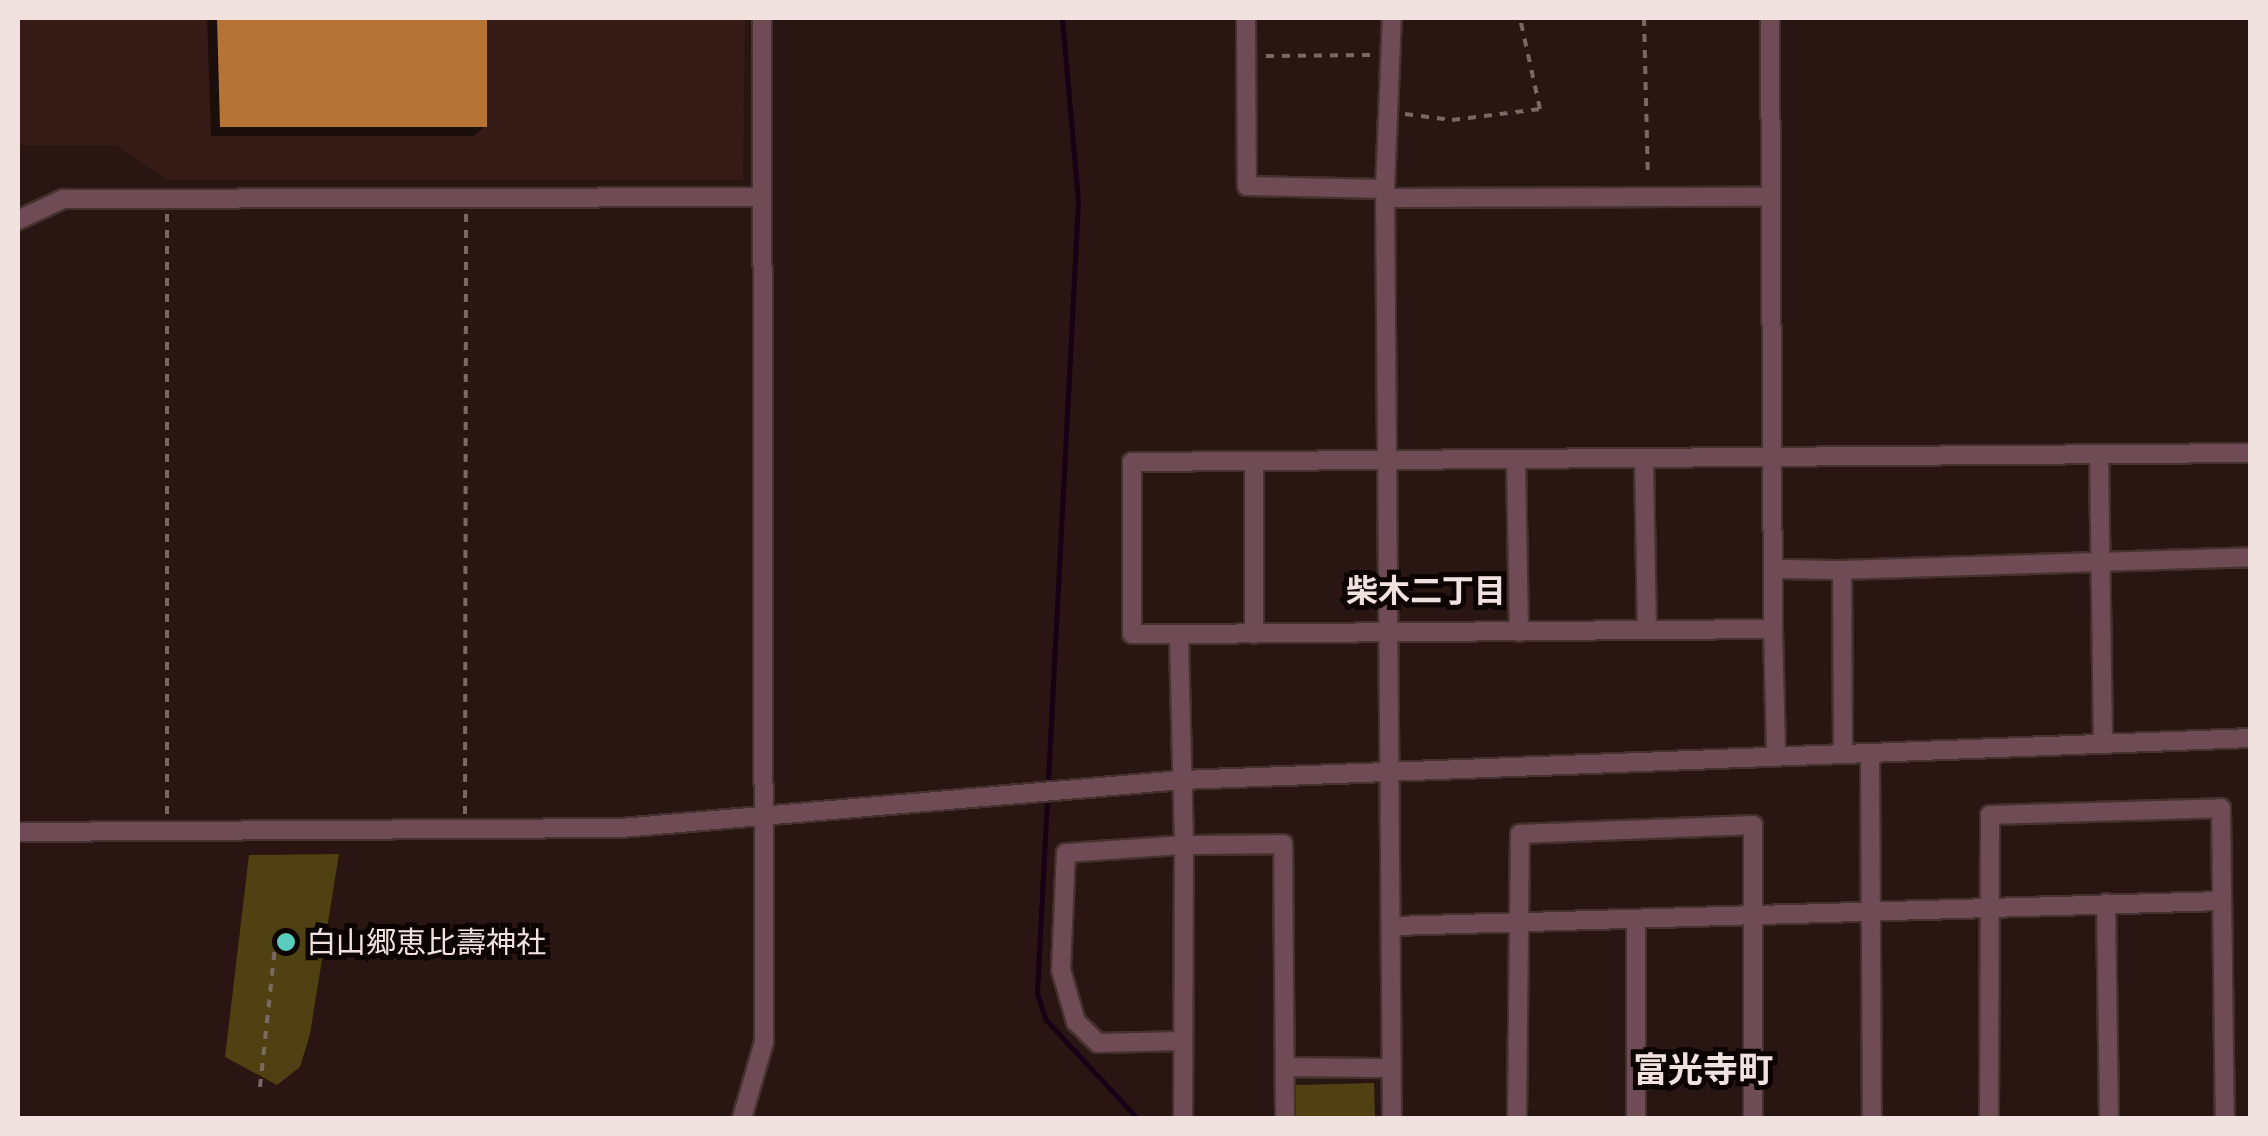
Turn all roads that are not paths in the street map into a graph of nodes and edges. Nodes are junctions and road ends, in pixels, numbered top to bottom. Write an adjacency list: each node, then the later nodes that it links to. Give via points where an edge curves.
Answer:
1 (762, 18): 7 (street)
2 (1246, 18): 5 (street, via 1246,186)
3 (1392, 18): 5 (street, via 1396,55)
4 (1770, 18): 6 (street)
5 (1386, 194): 6 (street); 12 (street)
6 (1770, 197): 10 (street)
7 (761, 198): 8 (street, via 63,199); 33 (street)
8 (18, 220)
9 (2250, 452): 11 (street)
10 (1771, 456): 11 (street); 14 (street); 18 (street)
11 (2099, 456): 17 (street)
12 (1387, 459): 13 (street); 15 (street); 25 (street)
13 (1516, 460): 14 (street); 22 (street)
14 (1644, 460): 21 (street)
15 (1254, 464): 23 (street, via 1132,462 1132,634); 24 (street)
16 (2250, 557): 17 (street)
17 (2100, 558): 19 (street); 27 (street)
18 (1776, 570): 19 (street); 20 (street)
19 (1842, 570): 28 (street)
20 (1773, 629): 21 (street); 30 (street)
21 (1647, 630): 22 (street)
22 (1519, 632): 25 (street)
23 (1179, 634): 24 (street); 32 (street)
24 (1254, 634): 25 (street)
25 (1388, 634): 31 (street)
26 (2250, 738): 27 (street)
27 (2103, 743): 29 (street)
28 (1842, 753): 29 (street); 30 (street)
29 (1870, 753): 39 (street)
30 (1776, 756): 31 (street)
31 (1389, 771): 32 (street); 43 (street)
32 (1182, 780): 33 (street); 35 (street)
33 (765, 816): 34 (street, via 465,829); 47 (street, via 764,1042)
34 (18, 832)
35 (1184, 845): 44 (street); 44 (street, via 1066,852 1061,970 1076,1022 1098,1043); 45 (street, via 1284,844)
36 (2221, 901): 37 (street); 38 (street, via 2221,808 1990,816); 57 (street)
37 (2106, 904): 38 (street); 56 (street)
38 (1987, 907): 39 (street); 55 (street)
39 (1872, 910): 40 (street); 54 (street)
40 (1754, 916): 41 (street); 42 (street, via 1754,826 1520,834); 53 (street)
41 (1636, 919): 42 (street); 52 (street)
42 (1518, 923): 43 (street); 51 (street)
43 (1394, 926): 46 (street)
44 (1182, 1041): 48 (street)
45 (1286, 1066): 46 (street); 49 (street)
46 (1391, 1068): 50 (street)
47 (742, 1118)
48 (1183, 1118)
49 (1285, 1118)
50 (1392, 1118)
51 (1517, 1118)
52 (1636, 1118)
53 (1753, 1118)
54 (1872, 1118)
55 (1988, 1118)
56 (2108, 1118)
57 (2225, 1118)

